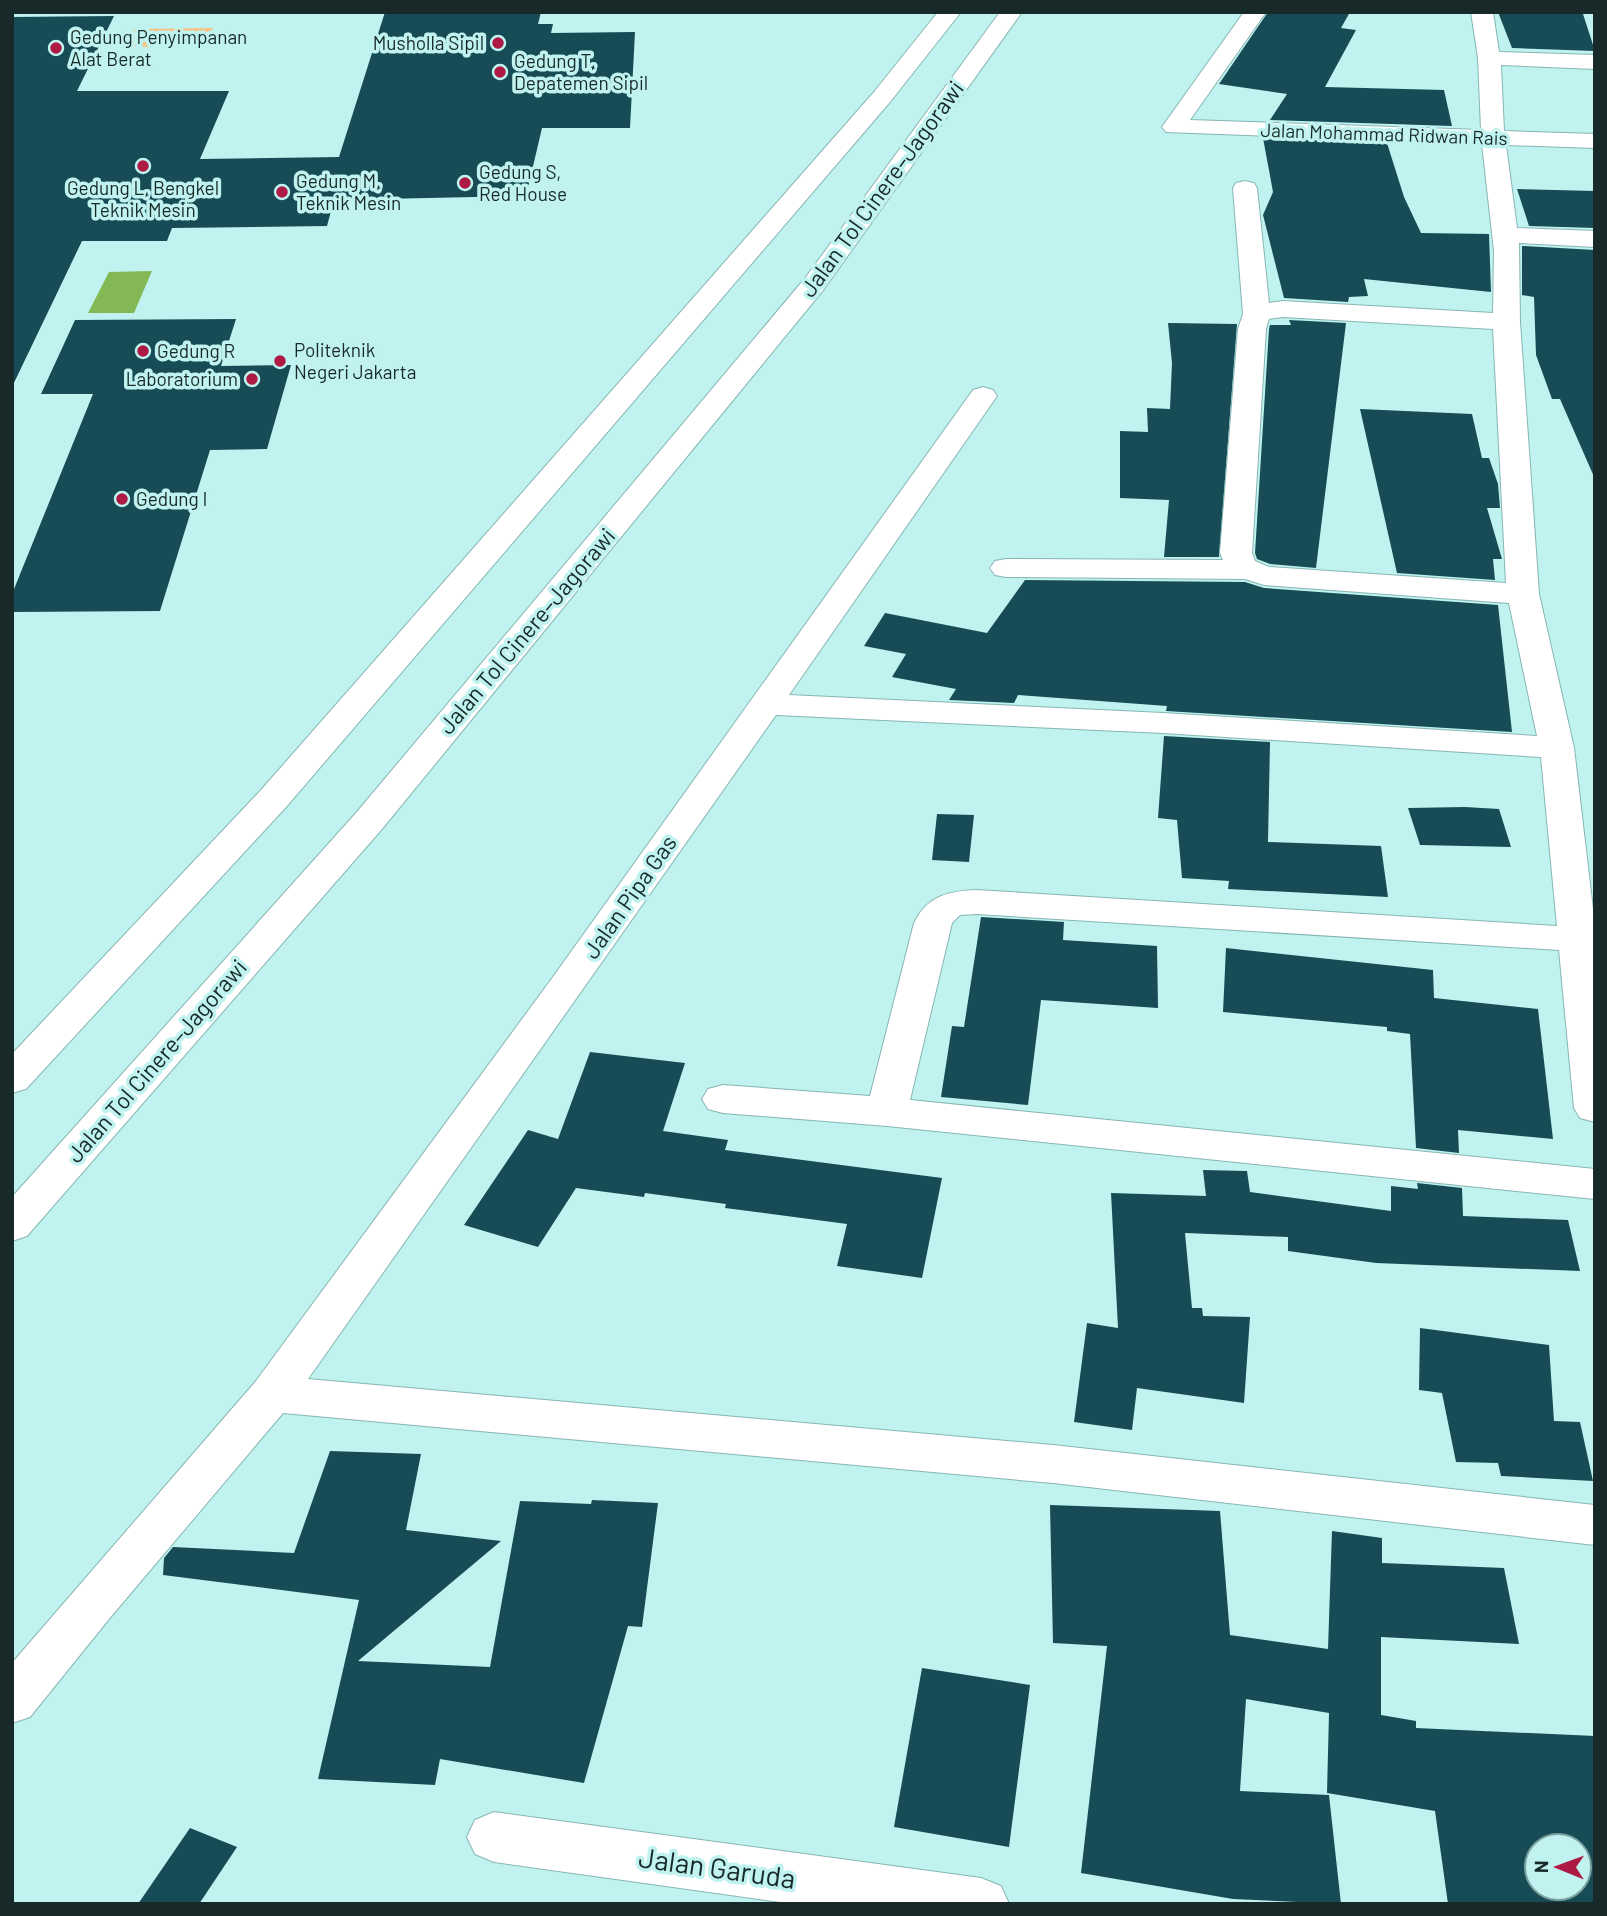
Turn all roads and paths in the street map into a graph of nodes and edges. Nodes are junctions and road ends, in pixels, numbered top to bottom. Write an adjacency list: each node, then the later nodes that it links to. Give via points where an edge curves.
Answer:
1 (950, 12): 23 (main road, via 864,118 283,788)
2 (1011, 12): 28 (main road, Jalan Tol Cinere–Jagorawi, via 815,283 369,821)
3 (1255, 12): 7 (main road, Jalan Mohammad Ridwan Rais, via 1174,128)
4 (1482, 12): 5 (main road)
5 (1489, 58): 6 (main road); 7 (main road)
6 (1595, 61)
7 (1493, 138): 8 (main road, Jalan Mohammad Ridwan Rais); 11 (main road)
8 (1595, 141)
9 (1245, 188): 13 (main road)
10 (1595, 239): 11 (main road)
11 (1506, 243): 12 (main road); 14 (main road)
12 (1595, 262)
13 (1256, 313): 14 (main road, via 1283,309); 17 (main road, via 1236,553)
14 (1506, 322): 18 (main road)
15 (983, 396): 19 (main road, Jalan Pipa Gas)
16 (1006, 568): 17 (main road)
17 (1245, 570): 18 (main road, via 1282,579)
18 (1524, 594): 20 (main road)
19 (767, 704): 20 (main road); 29 (main road, Jalan Pipa Gas)
20 (1558, 748): 21 (main road)
21 (1578, 939): 22 (main road); 26 (main road, via 950,904 937,912 933,923)
22 (1588, 981): 25 (main road)
23 (12, 1079)
24 (723, 1099): 26 (main road)
25 (1595, 1108)
26 (887, 1112): 27 (main road)
27 (1595, 1184)
28 (12, 1226)
29 (272, 1394): 30 (main road, via 1053,1464); 31 (main road, Jalan Pipa Gas)
30 (1595, 1525)
31 (12, 1701)
32 (494, 1838): 33 (main road, Jalan Garuda)
33 (981, 1904)

